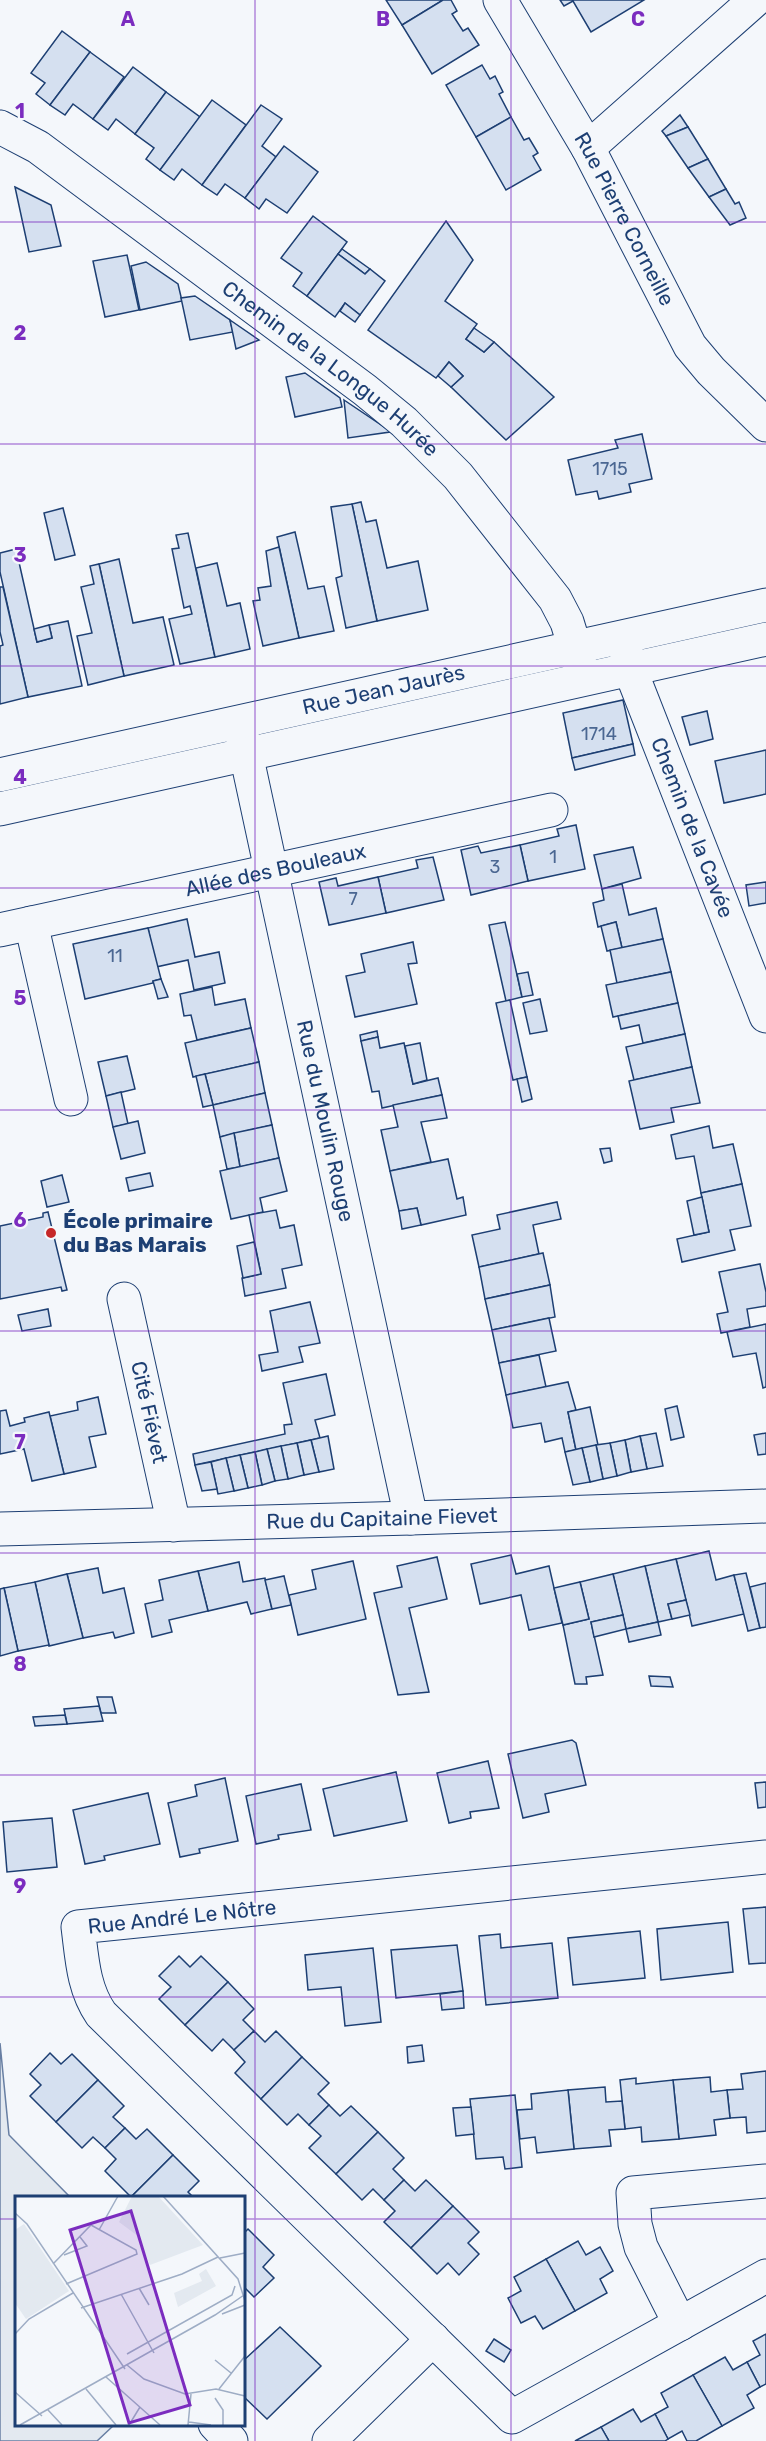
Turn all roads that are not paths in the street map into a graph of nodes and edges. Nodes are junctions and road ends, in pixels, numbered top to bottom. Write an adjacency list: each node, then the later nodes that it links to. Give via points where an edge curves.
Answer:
1 (500, 0): 4 (street, Rue Pierre Corneille)
2 (755, 0): 4 (street)
3 (0, 127): 9 (street, Chemin de la Longue Hurée, via 38,147 404,422 458,476 555,599)
4 (588, 148): 5 (street, Rue Pierre Corneille, via 690,346 711,372)
5 (766, 424)
6 (766, 605): 7 (street, Rue Jean Jaurès)
7 (623, 637): 9 (street, Rue Jean Jaurès); 10 (street, Chemin de la Cavée)
8 (766, 639): 10 (street, Rue Jean Jaurès)
9 (576, 648): 11 (street, Chemin de la Longue Hurée); 12 (street, Rue Jean Jaurès)
10 (630, 669): 11 (street, Rue Jean Jaurès); 19 (street, Chemin de la Cavée)
11 (585, 679): 13 (street, Rue Jean Jaurès)
12 (239, 723): 13 (street, Rue du Moulin Rouge); 14 (street, Rue Jean Jaurès)
13 (246, 754): 15 (street, Rue Jean Jaurès); 17 (street, Rue du Moulin Rouge)
14 (0, 775)
15 (0, 809)
16 (551, 810): 17 (street, Allée des Bouleaux)
17 (272, 870): 18 (street, Allée des Bouleaux); 23 (street, Rue du Moulin Rouge)
18 (15, 926): 20 (street)
19 (766, 1016)
20 (71, 1099)
21 (124, 1299): 24 (street, Cité Fiévet)
22 (766, 1506): 23 (street, Rue du Capitaine Fievet)
23 (411, 1518): 24 (street, Rue du Capitaine Fievet)
24 (174, 1525): 25 (street, Rue du Capitaine Fievet)
25 (0, 1529)
26 (766, 1857): 30 (street, Rue André Le Nôtre, via 78,1927 84,1975 101,2014)
27 (766, 2181): 29 (street, via 633,2193 634,2224 641,2247)
28 (766, 2276): 29 (street)
29 (680, 2324): 30 (street, Rue André Le Nôtre, via 512,2417)
30 (433, 2339): 33 (street)
31 (216, 2426): 32 (street)
32 (231, 2441)
33 (329, 2441)

